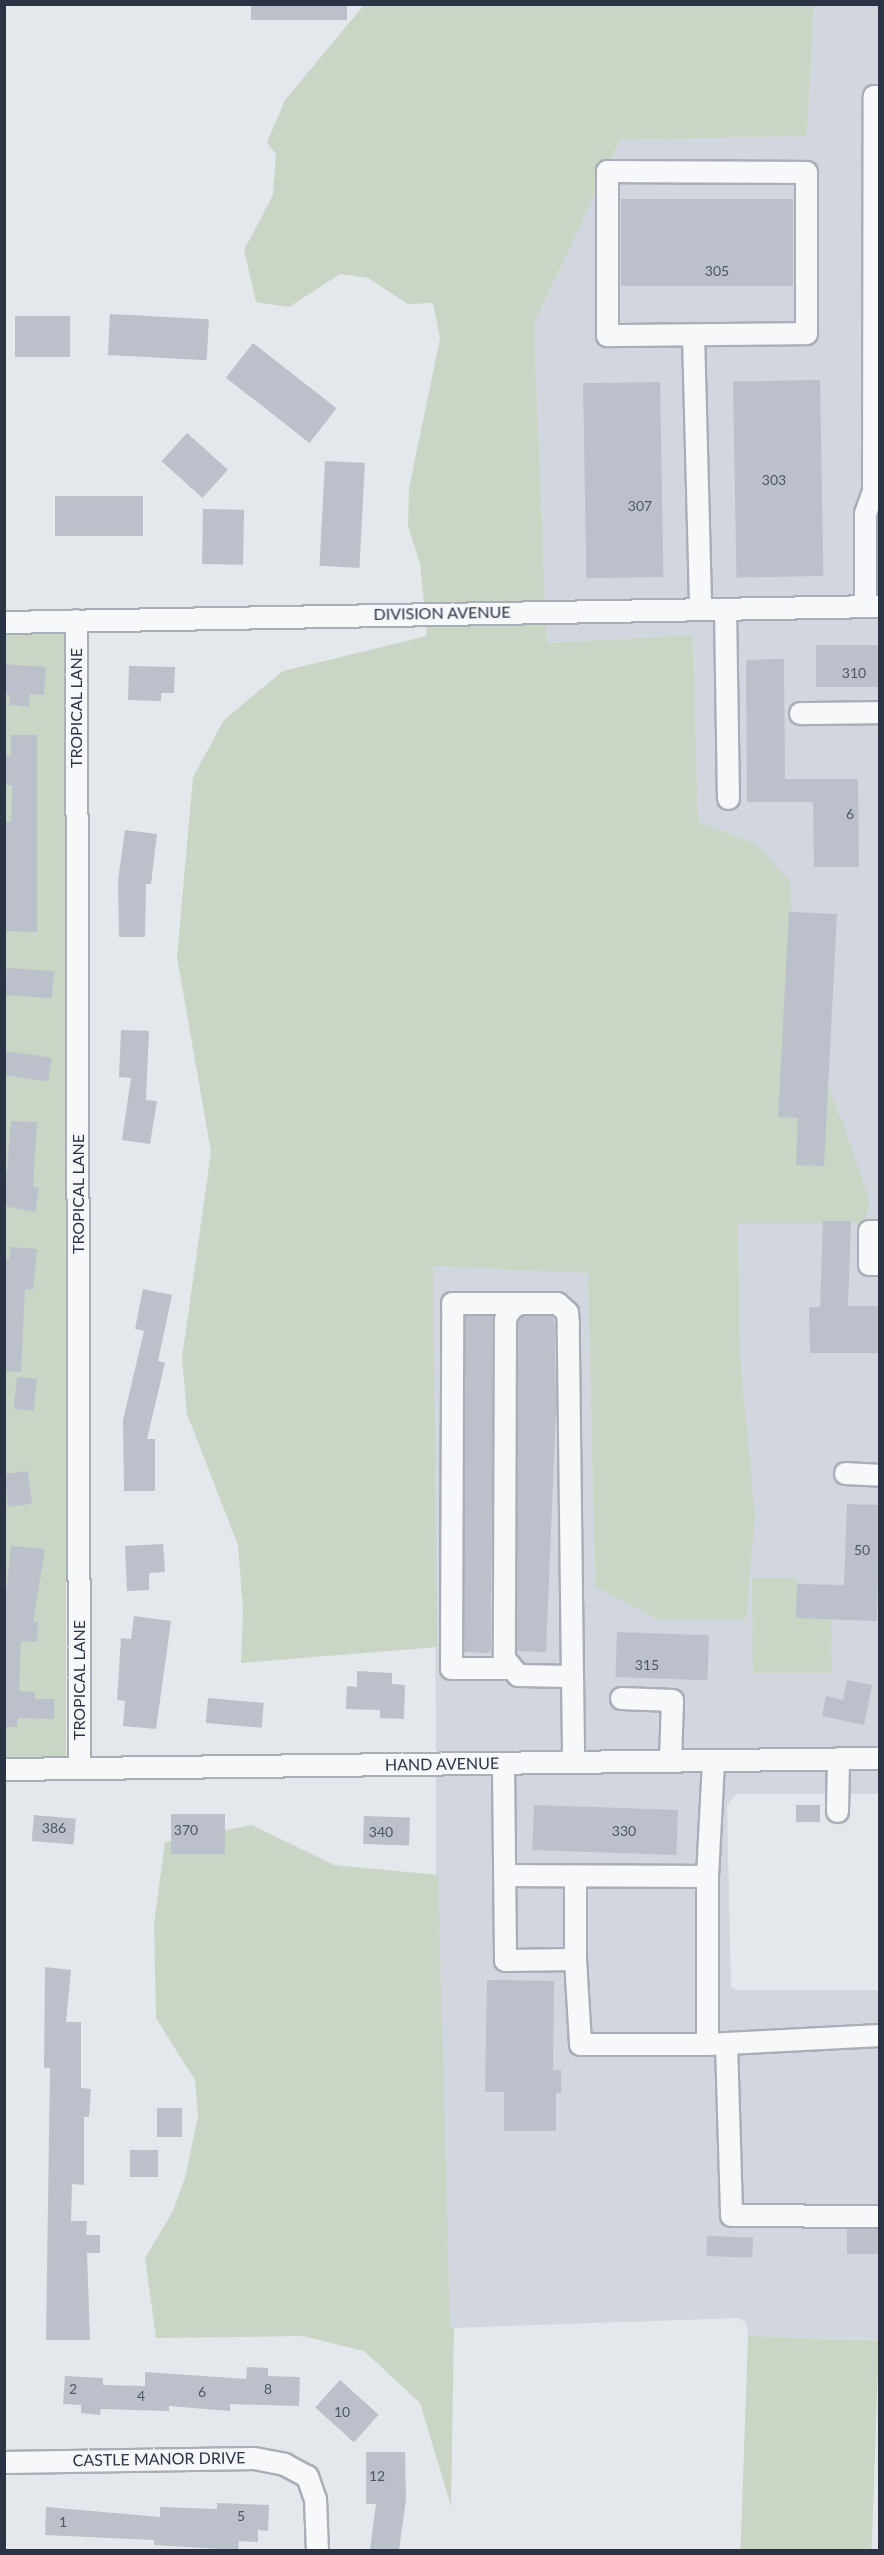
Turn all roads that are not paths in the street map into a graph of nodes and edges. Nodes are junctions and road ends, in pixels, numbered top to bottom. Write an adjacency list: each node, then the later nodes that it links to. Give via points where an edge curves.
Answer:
1 (879, 96): 2 (street, via 874,96)
2 (878, 303): 4 (street, via 873,491 864,513)
3 (693, 335): 3 (street, via 806,333 806,172 607,171 607,335); 5 (street)
4 (872, 606): 6 (street, DIVISION AVENUE)
5 (700, 609): 6 (street, DIVISION AVENUE); 7 (street, DIVISION AVENUE)
6 (725, 609): 11 (street)
7 (76, 620): 8 (street, DIVISION AVENUE); 26 (street, TROPICAL LANE)
8 (4, 622)
9 (879, 712): 10 (street)
10 (800, 713)
11 (728, 798)
12 (879, 1231): 13 (street, via 869,1231 869,1264)
13 (879, 1264)
14 (519, 1303): 17 (street, via 510,1308 505,1320 504,1658); 17 (street, via 452,1303 451,1668); 18 (street, via 557,1303 567,1312)
15 (845, 1473): 16 (street)
16 (879, 1475)
17 (509, 1668): 18 (street, via 518,1675)
18 (572, 1676): 24 (street)
19 (621, 1698): 23 (street, via 672,1701)
20 (838, 1758): 21 (street, HAND AVENUE); 22 (street, HAND AVENUE); 28 (street)
21 (879, 1758)
22 (713, 1760): 23 (street, HAND AVENUE); 31 (street)
23 (670, 1761): 24 (street, HAND AVENUE)
24 (572, 1762): 25 (street, HAND AVENUE)
25 (503, 1763): 26 (street, HAND AVENUE); 29 (street)
26 (79, 1768): 27 (street, HAND AVENUE)
27 (4, 1769)
28 (837, 1811)
29 (505, 1875): 30 (street); 32 (street, via 505,1960)
30 (575, 1876): 31 (street); 32 (street)
31 (707, 1876): 34 (street)
32 (575, 1959): 34 (street, via 580,2044)
33 (879, 2035): 34 (street)
34 (716, 2043): 35 (street, via 731,2215)
35 (879, 2216)
36 (4, 2462): 37 (street, CASTLE MANOR DRIVE, via 254,2458 284,2464 307,2476 315,2499)
37 (316, 2550)

